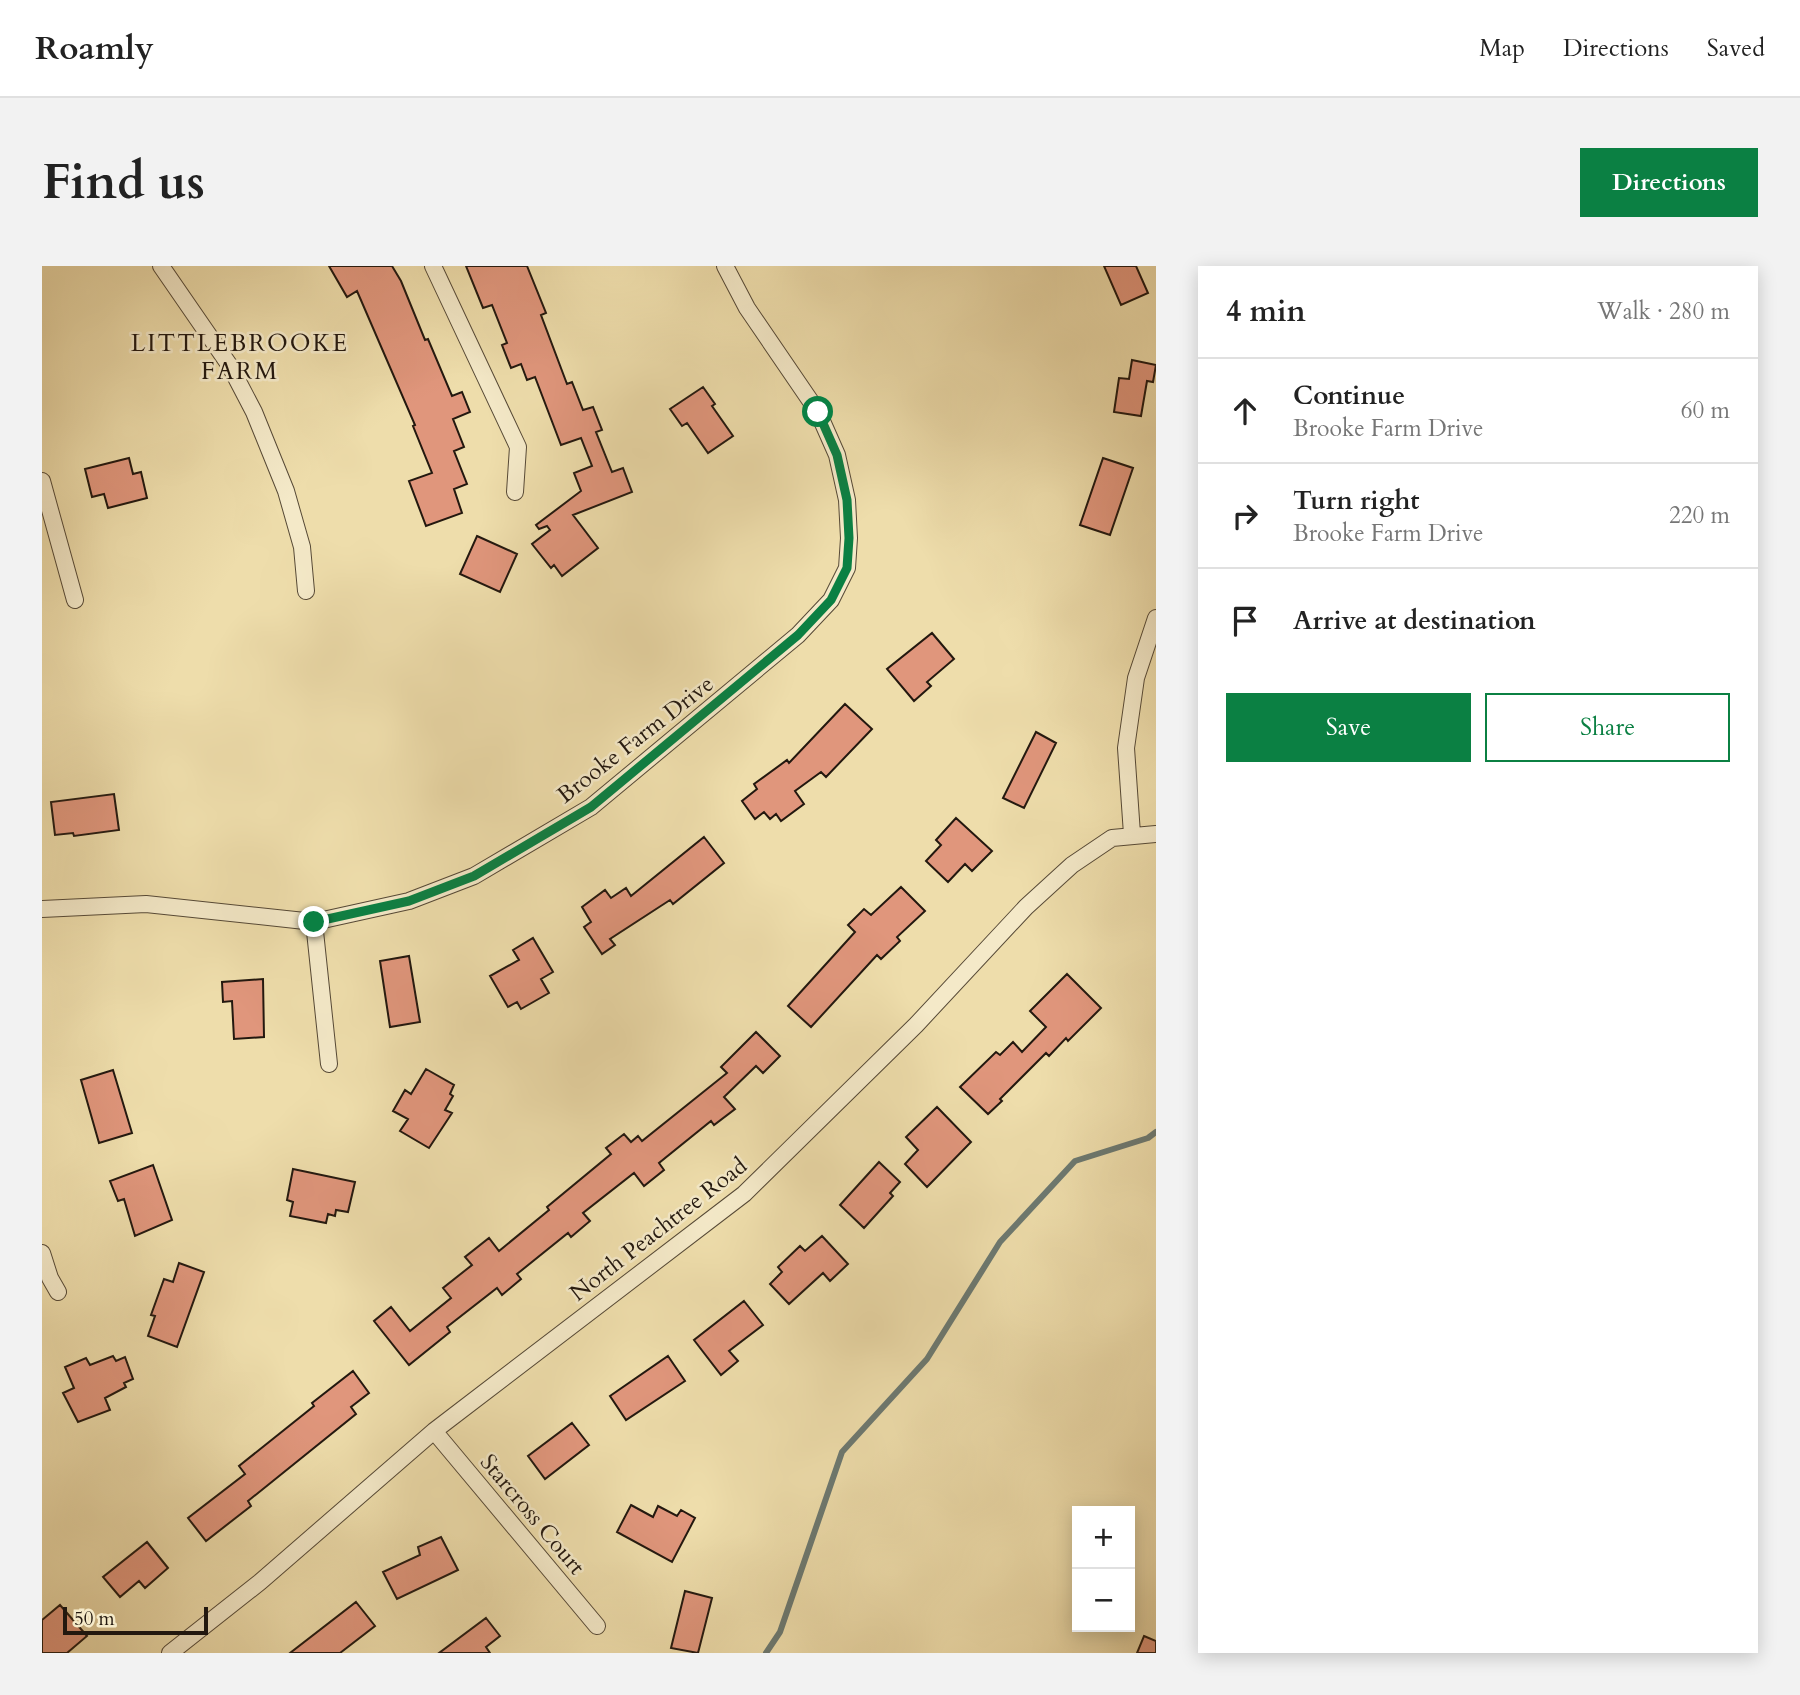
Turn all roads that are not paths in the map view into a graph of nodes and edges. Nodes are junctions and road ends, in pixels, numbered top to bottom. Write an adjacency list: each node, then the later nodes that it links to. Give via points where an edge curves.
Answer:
1 (161, 266): 6 (street, via 230,366 254,412 286,491 302,547)
2 (433, 266): 5 (street, via 518,447)
3 (725, 266): 12 (street, Brooke Farm Drive, via 747,308 818,412 837,455 849,538 847,568 831,600 798,635 591,807 474,876 409,901)
4 (42, 481): 7 (street)
5 (515, 492)
6 (306, 591)
7 (75, 600)
8 (1156, 618): 9 (street, via 1136,678 1126,748)
9 (1132, 834): 10 (street, North Peachtree Road); 16 (street, North Peachtree Road, via 1112,838 1082,858 1026,907 916,1025 744,1194)
10 (1156, 834)
11 (42, 909): 12 (street, Brooke Farm Drive, via 146,904)
12 (314, 922): 13 (street)
13 (329, 1064)
14 (42, 1253): 15 (street)
15 (58, 1292)
16 (434, 1431): 17 (street, Starcross Court); 18 (street, North Peachtree Road, via 260,1582)
17 (597, 1626)
18 (170, 1653)

